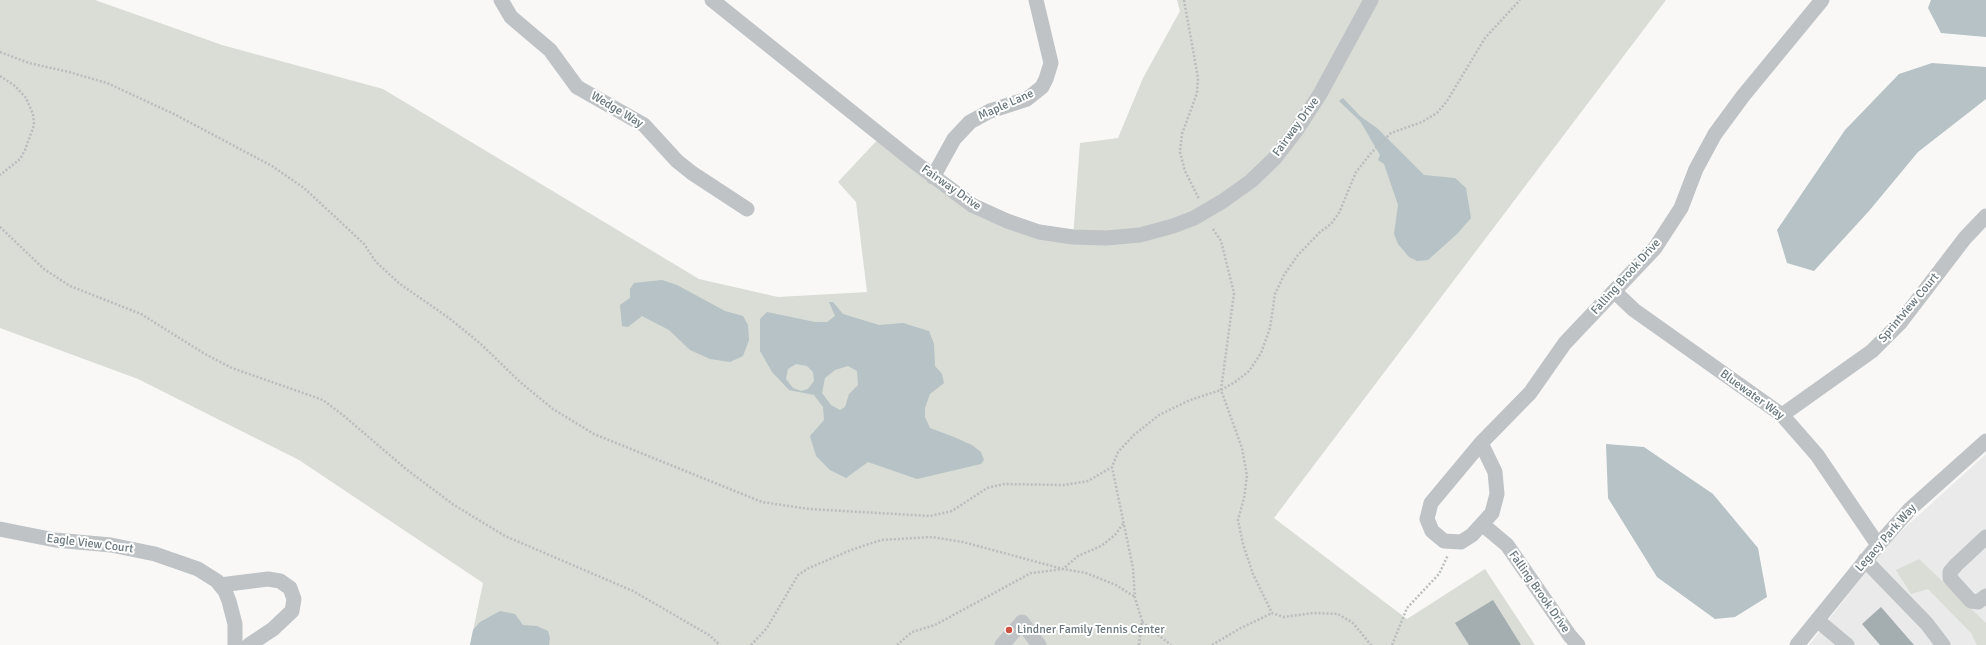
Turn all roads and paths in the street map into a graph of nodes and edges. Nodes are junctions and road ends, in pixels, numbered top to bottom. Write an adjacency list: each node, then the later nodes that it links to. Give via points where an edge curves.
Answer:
1 (501, 0): 13 (street, Wedge Way, via 511,17 550,50 577,87 644,125 692,173)
2 (712, 0): 11 (street, Fairway Drive)
3 (1036, 0): 11 (street, Maple Lane, via 1051,63 1042,87 1027,98 990,111 970,122 954,139)
4 (1184, 0): 12 (path, via 1198,78 1198,93 1182,134 1180,152 1185,172)
5 (1371, 0): 11 (street, Fairway Drive, via 1320,94 1275,158 1251,181 1194,218 1140,235 1106,238 1039,232 972,205)
6 (1520, 0): 18 (path, via 1485,38 1437,113 1422,122 1391,133 1356,172 1339,213 1331,224 1298,254 1284,275 1275,294 1270,328 1249,371)
7 (1822, 0): 17 (street, Falling Brook Drive, via 1715,134 1696,169 1681,208 1655,248)
8 (0, 52): 22 (path, via 28,63 107,83 174,114 272,166 304,188 331,212 364,244 376,262 400,284 449,318 553,409 594,434 762,502 810,509 930,516 952,511 987,488 1004,484 1064,485 1088,481)
9 (0, 76): 10 (path, via 15,86 26,98 33,114 34,125 20,159)
10 (0, 176)
11 (933, 177)
12 (1199, 199)
13 (746, 209)
14 (1986, 216): 19 (street, Sprintview Court, via 1965,238 1900,323 1872,351)
15 (0, 227): 39 (path, via 44,269 70,286 141,314 232,368 323,400 406,469 461,509 505,536 633,591 709,635)
16 (1213, 229): 18 (path, via 1221,242 1234,293)
17 (1615, 292): 19 (street, Bluewater Way, via 1634,310); 21 (street, Falling Brook Drive, via 1565,343 1530,393)
18 (1221, 390): 22 (path, via 1190,400 1159,416 1134,435 1118,452); 34 (path, via 1242,448 1247,476 1238,520 1243,544 1253,574)
19 (1782, 415): 28 (street, Bluewater Way, via 1817,455)
20 (1986, 441): 28 (street, Legacy Park Way, via 1910,509)
21 (1481, 443): 24 (street, via 1495,472 1497,494 1492,513); 27 (street, Falling Brook Drive, via 1431,503 1427,519 1432,531 1444,541)
22 (1112, 467): 23 (path)
23 (1123, 523): 30 (path, via 1115,535 1101,546 1078,556); 33 (path)
24 (1482, 524): 27 (street, via 1461,542); 49 (street, Falling Brook Drive, via 1507,545)
25 (0, 529): 31 (street, Eagle View Court, via 55,540 111,545 155,554 198,569)
26 (1986, 537): 32 (street, via 1950,572 1950,578 1971,601 1978,602)
27 (1452, 543): 48 (path, via 1439,574 1407,608)
28 (1878, 545): 29 (street, Legacy Park Way)
29 (1865, 560): 35 (street, Legacy Park Way); 52 (street, via 1927,624)
30 (1063, 569): 33 (path, via 1086,573 1104,580 1128,591); 40 (path, via 932,536 881,540 851,550 798,575 767,628); 41 (path, via 1031,572 935,625 912,632)
31 (220, 585): 37 (street, Eagle View Court, via 233,612); 38 (street, via 268,579 280,581 290,588 294,599 292,611 273,629)
32 (1986, 596)
33 (1135, 598): 36 (path)
34 (1272, 613): 46 (path); 47 (path, via 1284,617 1313,613 1338,614 1353,623)
35 (1817, 620): 50 (street, Legacy Park Way); 51 (street)
36 (1142, 621): 44 (path); 45 (path)
37 (234, 645)
38 (249, 645)
39 (720, 645)
40 (751, 645)
41 (897, 645)
42 (1002, 645): 43 (street, via 1022,622)
43 (1039, 645)
44 (1139, 645)
45 (1171, 645)
46 (1212, 645)
47 (1371, 645)
48 (1392, 645)
49 (1578, 645)
50 (1797, 645)
51 (1847, 645)
52 (1943, 645)

